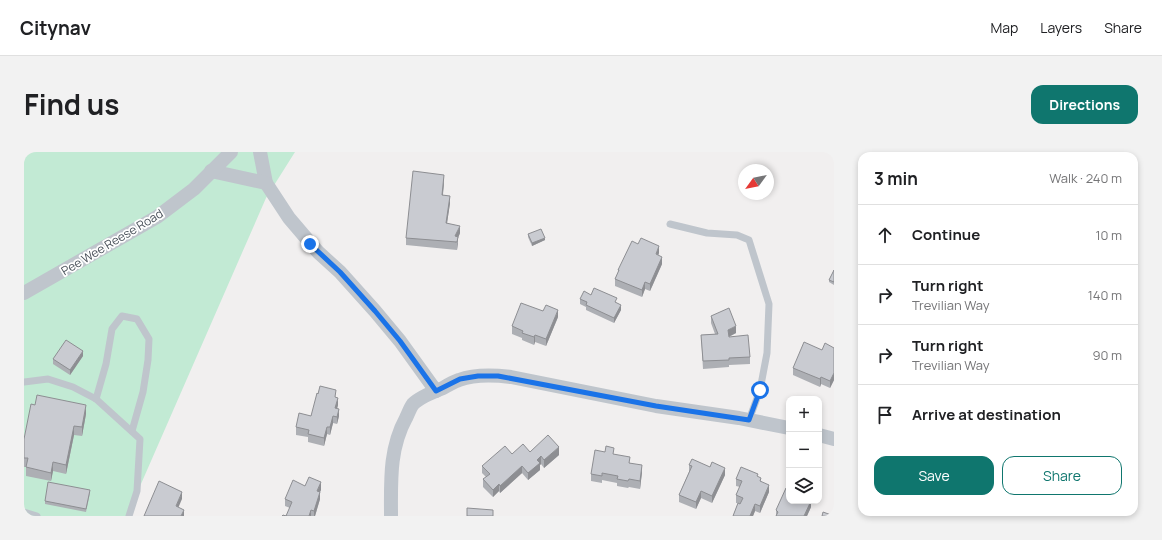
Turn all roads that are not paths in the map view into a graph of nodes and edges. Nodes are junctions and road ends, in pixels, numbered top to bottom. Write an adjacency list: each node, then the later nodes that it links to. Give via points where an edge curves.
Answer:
1 (231, 152): 3 (street, Pee Wee Reese Road)
2 (260, 152): 4 (street)
3 (211, 171): 4 (street); 6 (street, Pee Wee Reese Road, via 194,189 157,217)
4 (266, 183): 8 (street, via 306,239 375,311)
5 (670, 224): 10 (lane, via 707,233 737,234 749,240 769,304 767,353 760,390)
6 (24, 293)
7 (24, 382): 9 (lane, via 48,379)
8 (436, 391): 10 (street, via 460,379 498,376 656,406); 18 (street, via 413,404 401,427 393,456)
9 (96, 399): 12 (lane); 12 (lane, via 112,329 122,316 137,319 148,339 148,360 144,392)
10 (749, 420): 11 (street)
11 (786, 427)
12 (132, 431): 17 (lane, via 140,439 137,491)
13 (822, 436): 14 (street)
14 (834, 439)
15 (24, 512): 16 (lane)
16 (37, 516)
17 (129, 516)
18 (391, 516)

